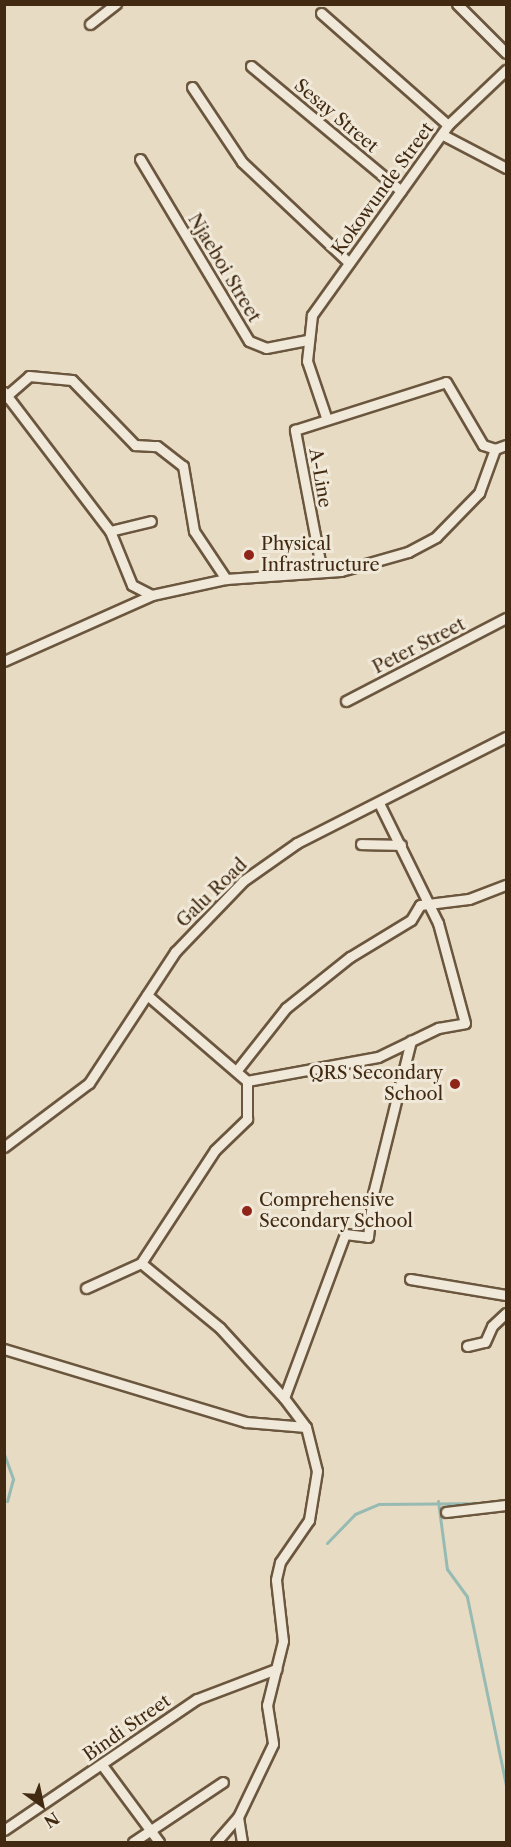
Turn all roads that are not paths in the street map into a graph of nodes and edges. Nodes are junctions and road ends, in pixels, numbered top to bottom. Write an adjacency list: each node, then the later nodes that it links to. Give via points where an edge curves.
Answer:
1 (116, 4): 4 (street)
2 (458, 4): 5 (street)
3 (321, 13): 9 (street)
4 (90, 24)
5 (507, 53)
6 (251, 66): 13 (street, Sesay Street)
7 (507, 70): 9 (street, Kokowunde Street)
8 (192, 87): 14 (street, via 242,162)
9 (448, 125): 10 (street, Kokowunde Street)
10 (445, 136): 12 (street); 13 (street, Kokowunde Street)
11 (140, 159): 15 (street, Njaeboi Street, via 249,341 266,348)
12 (507, 168)
13 (401, 191): 14 (street, Kokowunde Street)
14 (349, 264): 15 (street, Kokowunde Street, via 312,315)
15 (307, 340): 17 (street, via 307,361)
16 (5, 395): 21 (street); 23 (street, via 29,376 72,380 135,445 157,446 183,466 194,531)
17 (326, 417): 19 (street, via 446,382 483,444); 22 (street, A-Line, via 295,430)
18 (507, 445): 19 (street)
19 (495, 449): 22 (street, via 479,493 436,537 408,552)
20 (152, 521): 21 (street)
21 (110, 531): 24 (street, via 132,585)
22 (322, 572): 23 (street)
23 (226, 579): 24 (street)
24 (152, 596): 26 (street)
25 (507, 618): 27 (street, Peter Street)
26 (4, 661)
27 (346, 701)
28 (507, 737): 29 (street, Galu Road)
29 (380, 802): 31 (street); 34 (street, Galu Road, via 297,843 243,881 175,952)
30 (361, 844): 31 (street)
31 (401, 845): 33 (street)
32 (507, 885): 33 (street, via 469,899)
33 (428, 900): 35 (street, via 465,1023); 36 (street, via 411,920 350,957 286,1008)
34 (147, 995): 36 (street); 38 (street, Galu Road, via 89,1083)
35 (411, 1041): 37 (street, via 378,1057); 46 (street, via 373,1194 368,1237 345,1234)
36 (237, 1070): 37 (street)
37 (247, 1081): 39 (street, via 248,1119 215,1150)
38 (4, 1147)
39 (141, 1263): 41 (street); 46 (street, via 220,1328)
40 (410, 1279): 42 (street)
41 (86, 1288)
42 (507, 1295)
43 (507, 1313): 44 (street, via 492,1326 485,1342)
44 (467, 1346)
45 (4, 1349): 47 (street, via 235,1419)
46 (284, 1398): 47 (street)
47 (306, 1427): 50 (street, via 317,1471 309,1520 280,1562 276,1580 283,1641)
48 (507, 1505): 49 (street)
49 (446, 1512)
50 (276, 1669): 51 (street, Bindi Street, via 197,1699); 53 (street, via 267,1705 273,1744 268,1762)
51 (102, 1765): 54 (street, Bindi Street); 55 (street)
52 (223, 1782): 55 (street)
53 (238, 1817): 58 (street); 59 (street)
54 (4, 1830)
55 (151, 1831): 56 (street); 57 (street)
56 (133, 1842)
57 (159, 1842)
58 (216, 1842)
59 (242, 1842)

